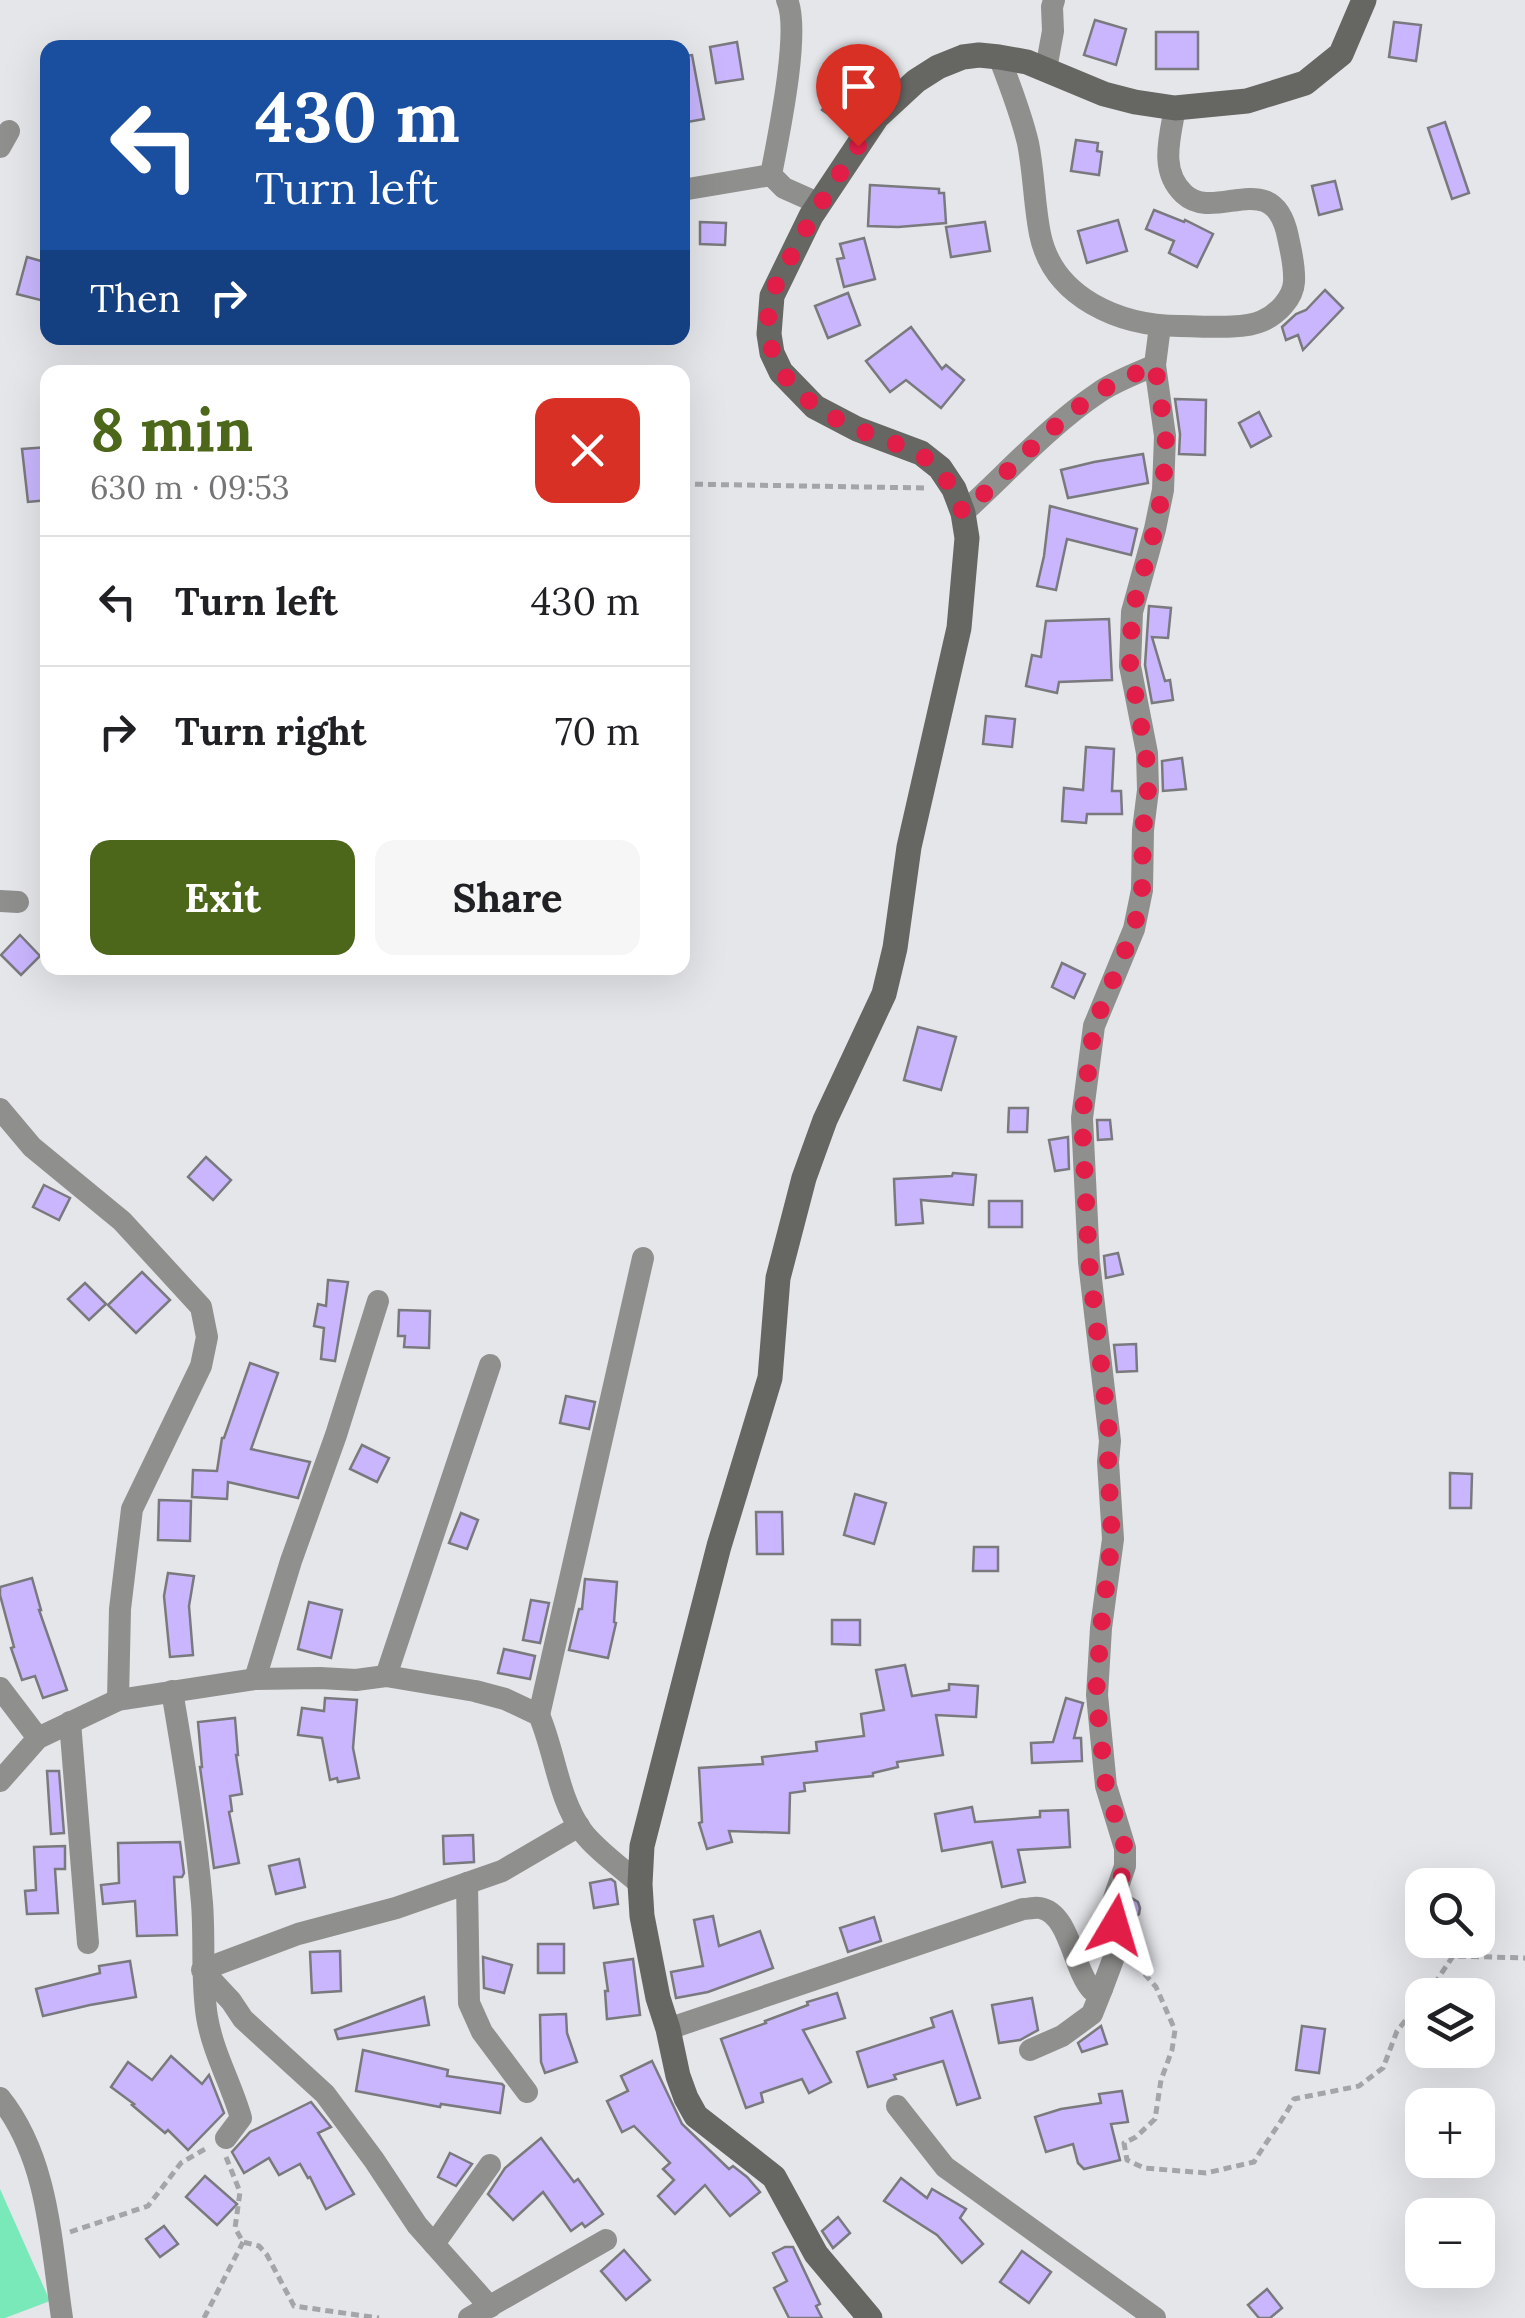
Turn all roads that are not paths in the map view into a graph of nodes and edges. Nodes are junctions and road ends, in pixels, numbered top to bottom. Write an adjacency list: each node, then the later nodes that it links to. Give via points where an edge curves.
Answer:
1 (787, 0): 7 (street, via 792,38)
2 (1054, 0): 5 (street)
3 (1364, 0): 6 (street, via 1341,54 1306,83 1247,102)
4 (999, 57): 5 (street); 9 (street, via 962,57 916,81 877,118); 10 (street, via 1028,144 1041,238 1056,273 1082,299 1118,317)
5 (1046, 69): 6 (street, via 1104,94)
6 (1176, 108): 10 (street, via 1167,154 1175,182 1198,202 1248,198 1270,204 1285,220 1294,292 1260,322)
7 (770, 175): 8 (street); 9 (street)
8 (690, 189)
9 (820, 204): 12 (street, via 772,296 772,354 815,407 920,454 940,468)
10 (1160, 326): 11 (street)
11 (1155, 365): 12 (street, via 1102,390 1011,470); 31 (street, via 1166,436 1163,490 1132,612 1130,666 1148,790 1142,890 1134,929 1094,1026 1082,1118 1089,1262 1110,1441 1112,1539 1096,1695 1106,1786 1125,1848 1114,1901 1117,1942)
12 (958, 501): 28 (street, via 967,538 958,628 908,847 895,948 884,994 804,1178 778,1278 770,1378 719,1546 642,1846)
13 (0, 1109): 21 (street, via 32,1146 122,1220 202,1307 207,1337 201,1366 132,1509)
14 (643, 1258): 22 (street)
15 (378, 1301): 18 (street)
16 (490, 1365): 17 (street)
17 (386, 1676): 18 (street); 22 (street, via 475,1691)
18 (255, 1680): 20 (street)
19 (0, 1688): 24 (street)
20 (172, 1692): 21 (street); 30 (street, via 194,1816)
21 (118, 1700): 23 (street)
22 (539, 1715): 26 (street)
23 (70, 1722): 24 (street); 29 (street)
24 (38, 1738): 25 (street)
25 (0, 1781)
26 (580, 1826): 27 (street); 28 (street)
27 (467, 1884): 30 (street); 34 (street, via 470,2004 482,2032)
28 (640, 1884): 32 (street)
29 (88, 1943)
30 (202, 1970): 37 (street, via 214,2051 242,2118); 40 (street, via 325,2094)
31 (1102, 1989): 32 (street, via 1088,1988 1055,1915 1023,1909); 33 (street, via 1092,2014)
32 (668, 2030): 43 (street, via 696,2116 774,2177 816,2254)
33 (1030, 2050)
34 (527, 2092)
35 (0, 2098): 42 (street, via 37,2170)
36 (897, 2106): 44 (street, via 945,2167)
37 (226, 2138)
38 (490, 2165): 40 (street)
39 (606, 2240): 41 (street)
40 (434, 2244): 41 (street)
41 (479, 2312)
42 (62, 2318)
43 (870, 2318)
44 (1155, 2318)

